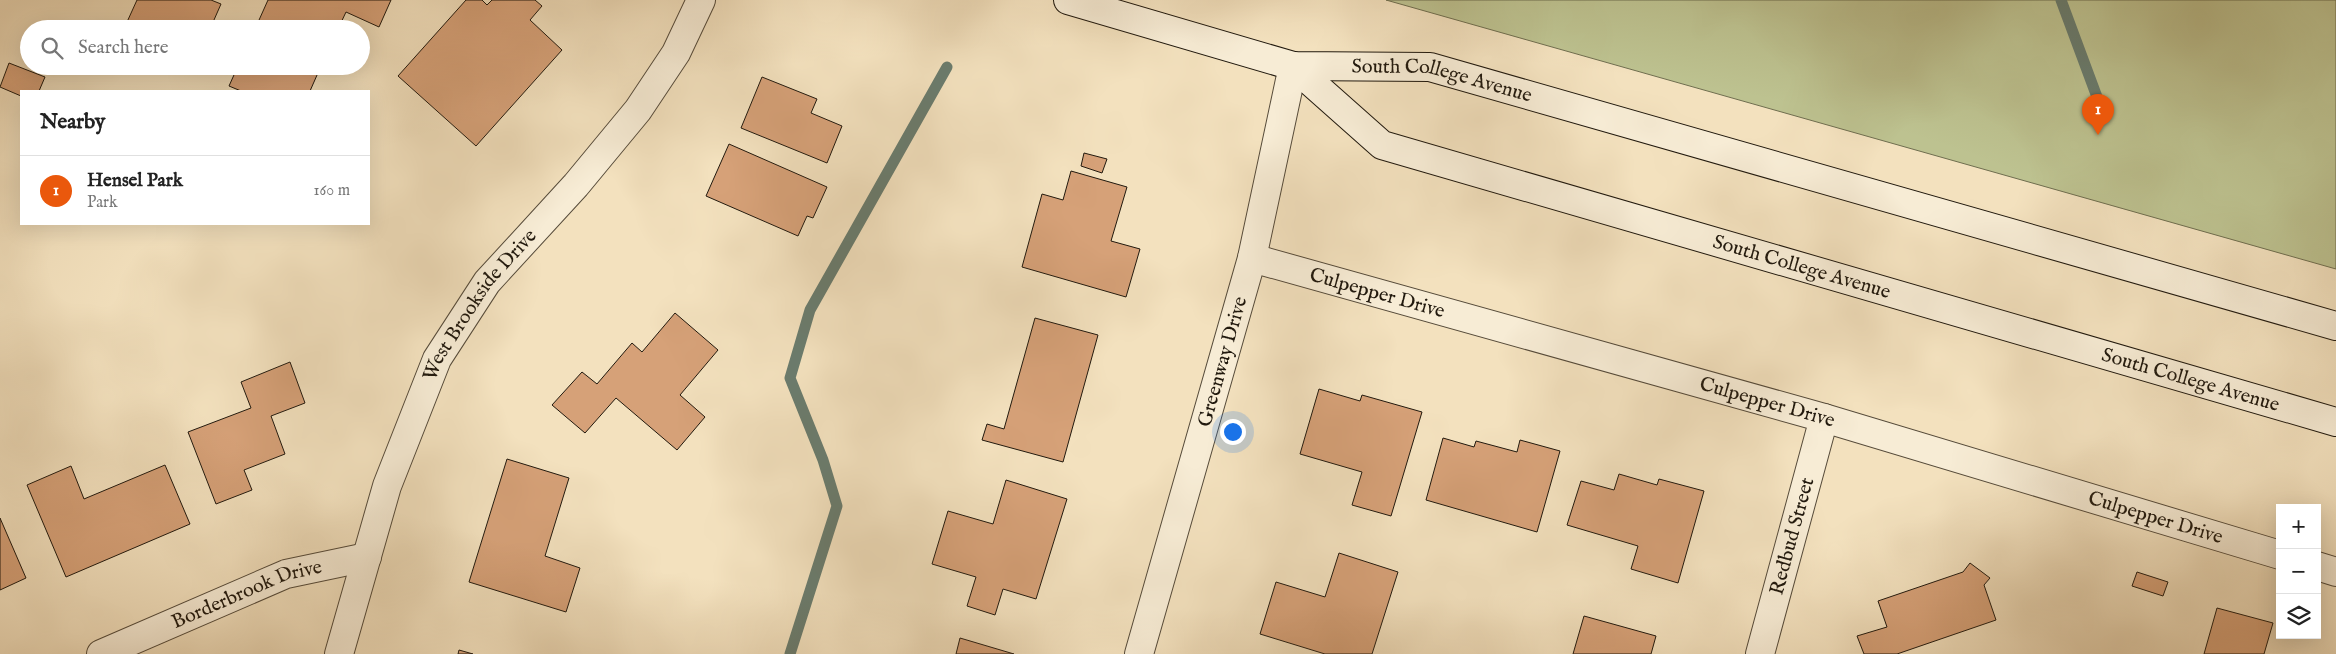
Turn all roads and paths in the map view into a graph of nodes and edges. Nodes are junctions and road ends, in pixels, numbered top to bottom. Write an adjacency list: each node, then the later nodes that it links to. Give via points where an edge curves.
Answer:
1 (701, 0): 9 (street, West Brookside Drive, via 676,53 638,110 576,185 487,282 437,359 387,486)
2 (1068, 0): 3 (street, South College Avenue)
3 (1294, 66): 4 (street, Greenway Drive); 5 (street, South College Avenue, via 1430,68); 7 (street, South College Avenue, via 1382,145)
4 (1252, 258): 6 (street, Culpepper Drive); 14 (street, Greenway Drive)
5 (2336, 326)
6 (1824, 418): 8 (street, Culpepper Drive); 15 (street, Redbud Street)
7 (2336, 422)
8 (2276, 554)
9 (367, 557): 12 (street, Borderbrook Drive, via 286,574); 13 (street, West Brookside Drive)
10 (2321, 567): 11 (street)
11 (2336, 572)
12 (101, 654)
13 (339, 654)
14 (1139, 654)
15 (1760, 654)

